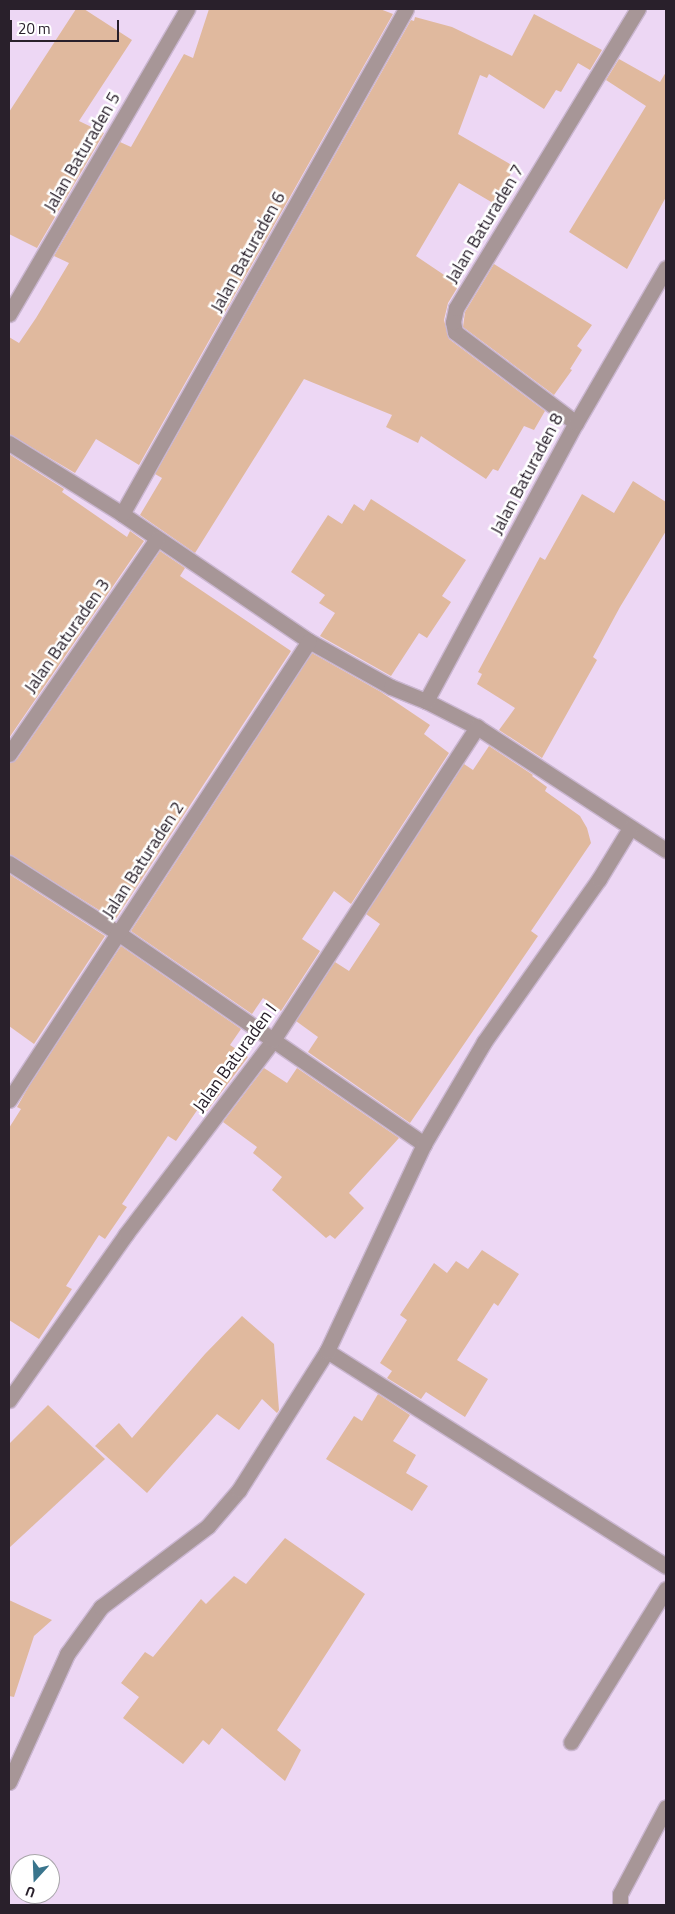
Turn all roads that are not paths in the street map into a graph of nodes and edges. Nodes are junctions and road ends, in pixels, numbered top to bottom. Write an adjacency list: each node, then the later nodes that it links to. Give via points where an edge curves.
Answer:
1 (187, 9): 5 (street, Jalan Baturaden 5)
2 (406, 9): 8 (street, Jalan Baturaden 6)
3 (638, 9): 6 (street, Jalan Baturaden 7, via 456,308 453,322 455,332)
4 (666, 268): 6 (street, Jalan Baturaden 8)
5 (9, 314)
6 (576, 423): 11 (street, Jalan Baturaden 8)
7 (9, 443): 8 (street)
8 (122, 514): 9 (street)
9 (157, 539): 10 (street); 13 (street, Jalan Baturaden 3)
10 (309, 641): 11 (street, via 391,687); 17 (street, Jalan Baturaden 2)
11 (426, 701): 12 (street)
12 (477, 727): 14 (street); 18 (street, Jalan Baturaden I)
13 (9, 754)
14 (630, 828): 15 (street); 20 (street, via 599,879 484,1042)
15 (666, 850)
16 (9, 864): 17 (street)
17 (118, 934): 18 (street); 19 (street, Jalan Baturaden 2)
18 (274, 1040): 20 (street); 22 (street, Jalan Baturaden I, via 126,1234)
19 (9, 1100)
20 (424, 1144): 21 (street)
21 (327, 1351): 23 (street); 26 (street, via 239,1490 208,1526 101,1608 67,1654)
22 (9, 1400)
23 (666, 1566)
24 (666, 1590): 25 (street)
25 (571, 1742)
26 (9, 1782)
27 (666, 1807): 28 (street, via 620,1894)
28 (620, 1905)

